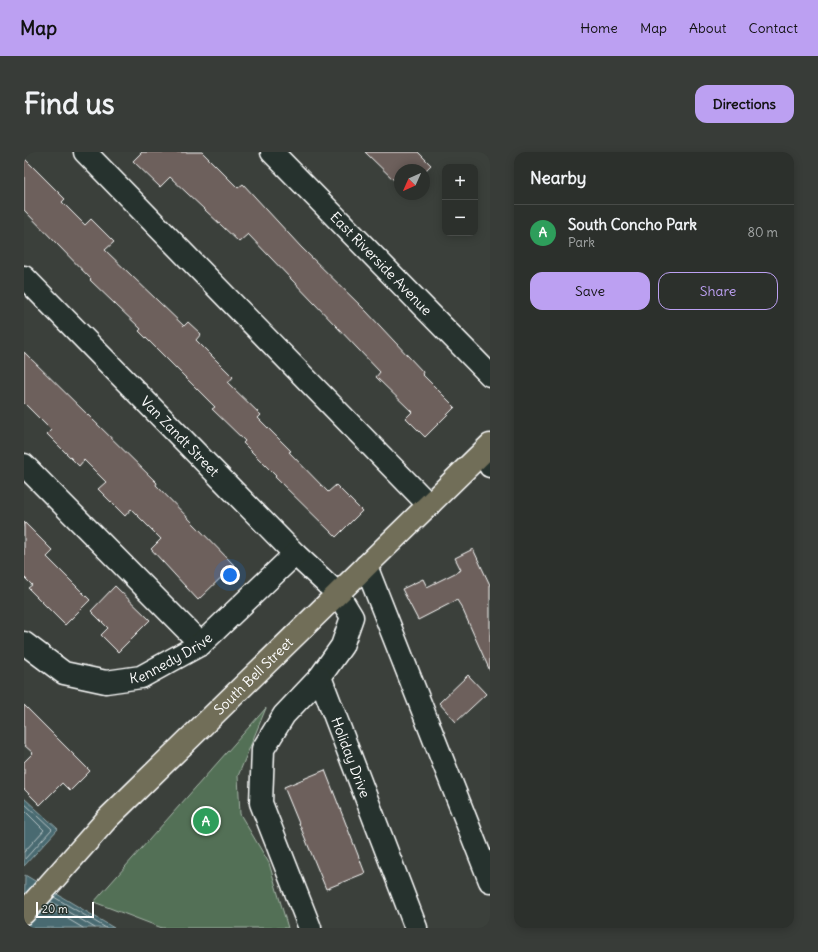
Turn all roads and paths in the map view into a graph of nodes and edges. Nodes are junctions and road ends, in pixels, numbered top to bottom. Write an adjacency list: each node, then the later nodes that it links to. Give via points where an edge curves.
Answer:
1 (85, 152): 7 (street)
2 (272, 152): 4 (street, East Riverside Avenue)
3 (24, 277): 8 (street, Van Zandt Street)
4 (490, 375)
5 (488, 454): 7 (main road, South Bell Street)
6 (24, 465): 12 (street)
7 (429, 505): 9 (main road, South Bell Street)
8 (296, 554): 10 (street, Van Zandt Street); 12 (street, Kennedy Drive)
9 (366, 566): 10 (main road, South Bell Street); 14 (street)
10 (338, 594): 13 (street, via 352,617 342,646); 15 (main road, South Bell Street, via 108,818)
11 (24, 643): 12 (street, Kennedy Drive, via 64,674 106,682 141,677)
12 (200, 644)
13 (320, 677): 16 (street, via 284,715 263,749 261,803); 17 (street, Holiday Drive)
14 (490, 881)
15 (24, 913)
16 (310, 928)
17 (416, 928)

